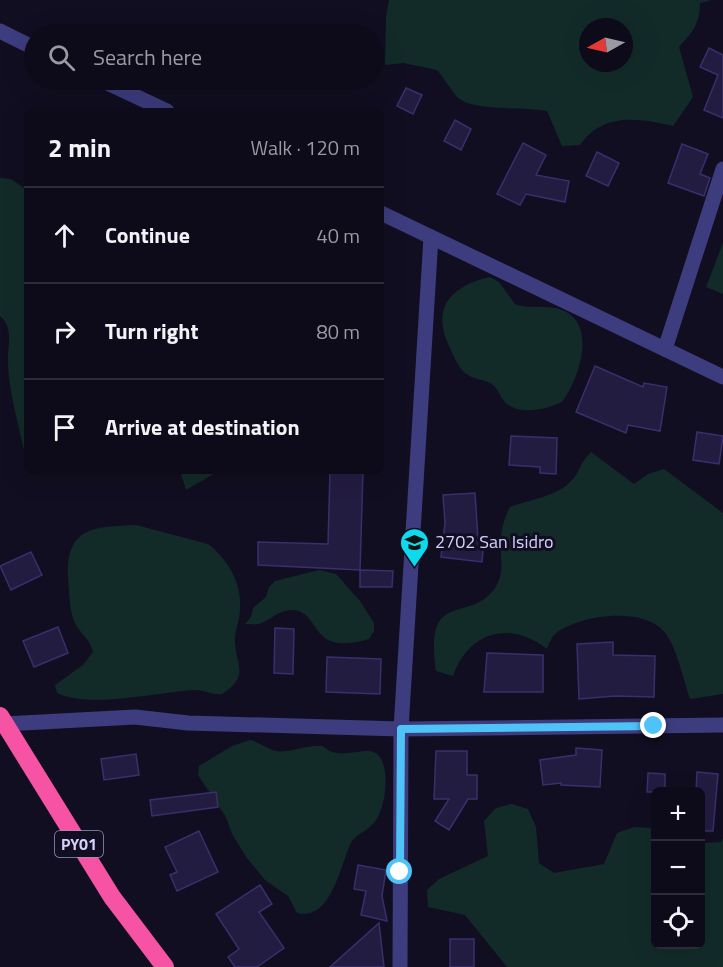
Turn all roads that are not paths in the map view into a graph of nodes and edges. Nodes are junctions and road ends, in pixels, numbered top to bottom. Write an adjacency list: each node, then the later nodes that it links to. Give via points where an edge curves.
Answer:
1 (0, 31): 2 (street)
2 (24, 43)
3 (122, 90): 4 (street)
4 (161, 108)
5 (723, 169): 8 (street)
6 (384, 214): 7 (street)
7 (431, 237): 8 (street); 12 (street)
8 (664, 349): 9 (street)
9 (723, 377)
10 (2, 720): 12 (street, via 135,717 188,723); 13 (highway, PY01, via 112,897)
11 (723, 725): 12 (street)
12 (401, 729): 14 (street)
13 (165, 967)
14 (400, 967)

